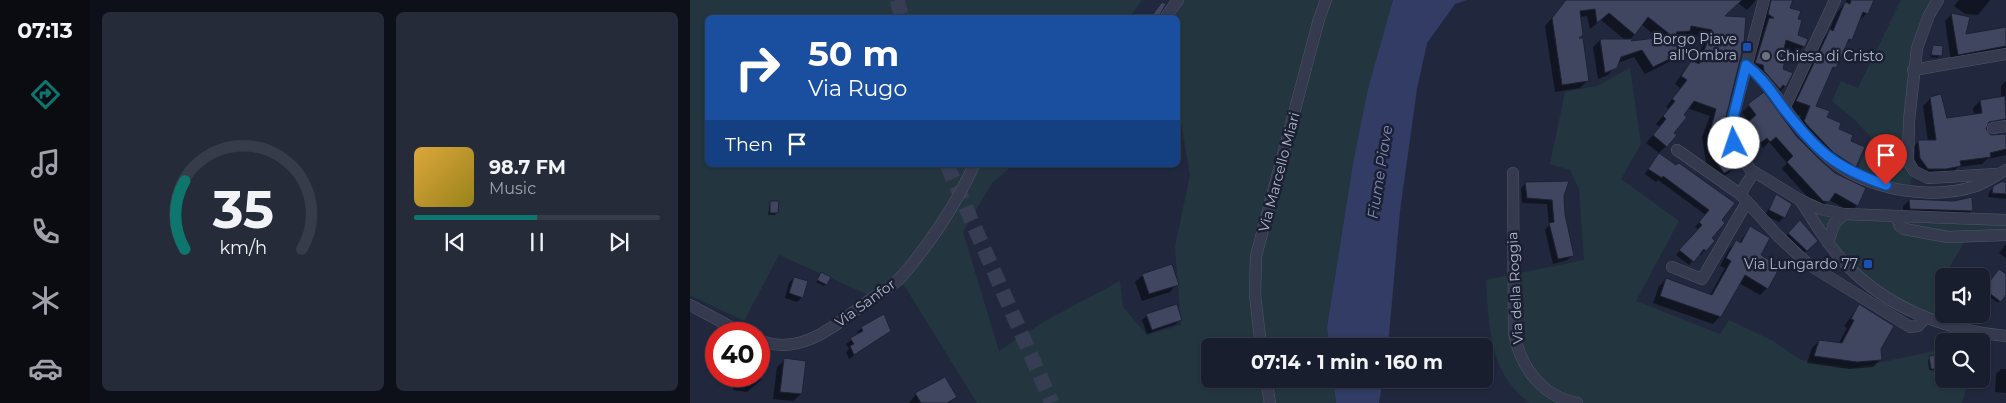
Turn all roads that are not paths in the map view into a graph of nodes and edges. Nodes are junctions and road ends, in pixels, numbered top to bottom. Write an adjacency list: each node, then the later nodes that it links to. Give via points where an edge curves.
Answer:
1 (1178, 0): 6 (street)
2 (1326, 0): 30 (street, Via Marcello Miari, via 1256,256 1255,295)
3 (1764, 0): 8 (street)
4 (1835, 0): 10 (street)
5 (1938, 0): 9 (street, via 1922,30)
6 (1166, 15)
7 (2006, 54): 9 (street)
8 (1746, 65): 10 (street, via 1758,75); 15 (street, via 1733,112 1732,132 1738,154)
9 (1913, 70): 17 (street, via 1907,156 1910,166 1918,174 1935,179)
10 (1784, 109): 17 (street, via 1841,168 1903,190 1924,193 1948,191 1976,186)
11 (2006, 126): 12 (street)
12 (1993, 128)
13 (1677, 150): 18 (street)
14 (973, 167): 31 (street, Via Sanfor, via 960,195 900,278 810,340)
15 (1754, 172): 18 (street); 19 (street)
16 (1513, 173): 34 (street, Via della Roggia, via 1514,332 1518,351 1525,368 1537,382)
17 (2003, 173)
18 (1744, 198): 25 (street, via 1702,279); 27 (street, via 1808,264 1910,327 1918,326)
19 (1800, 200): 20 (street, via 1820,209); 24 (street)
20 (1844, 214): 21 (street); 24 (street, via 1834,224)
21 (1896, 216): 22 (street); 23 (street, via 1904,229 1944,237)
22 (2006, 220)
23 (2006, 235)
24 (1828, 243): 27 (street, via 1842,261 1872,288)
25 (1672, 267)
26 (690, 305): 28 (street)
27 (1925, 318): 29 (street, via 1956,329)
28 (722, 322)
29 (2006, 336)
30 (1260, 338)
31 (770, 342)
32 (1268, 388): 33 (street)
33 (1270, 403)
34 (1577, 403)

